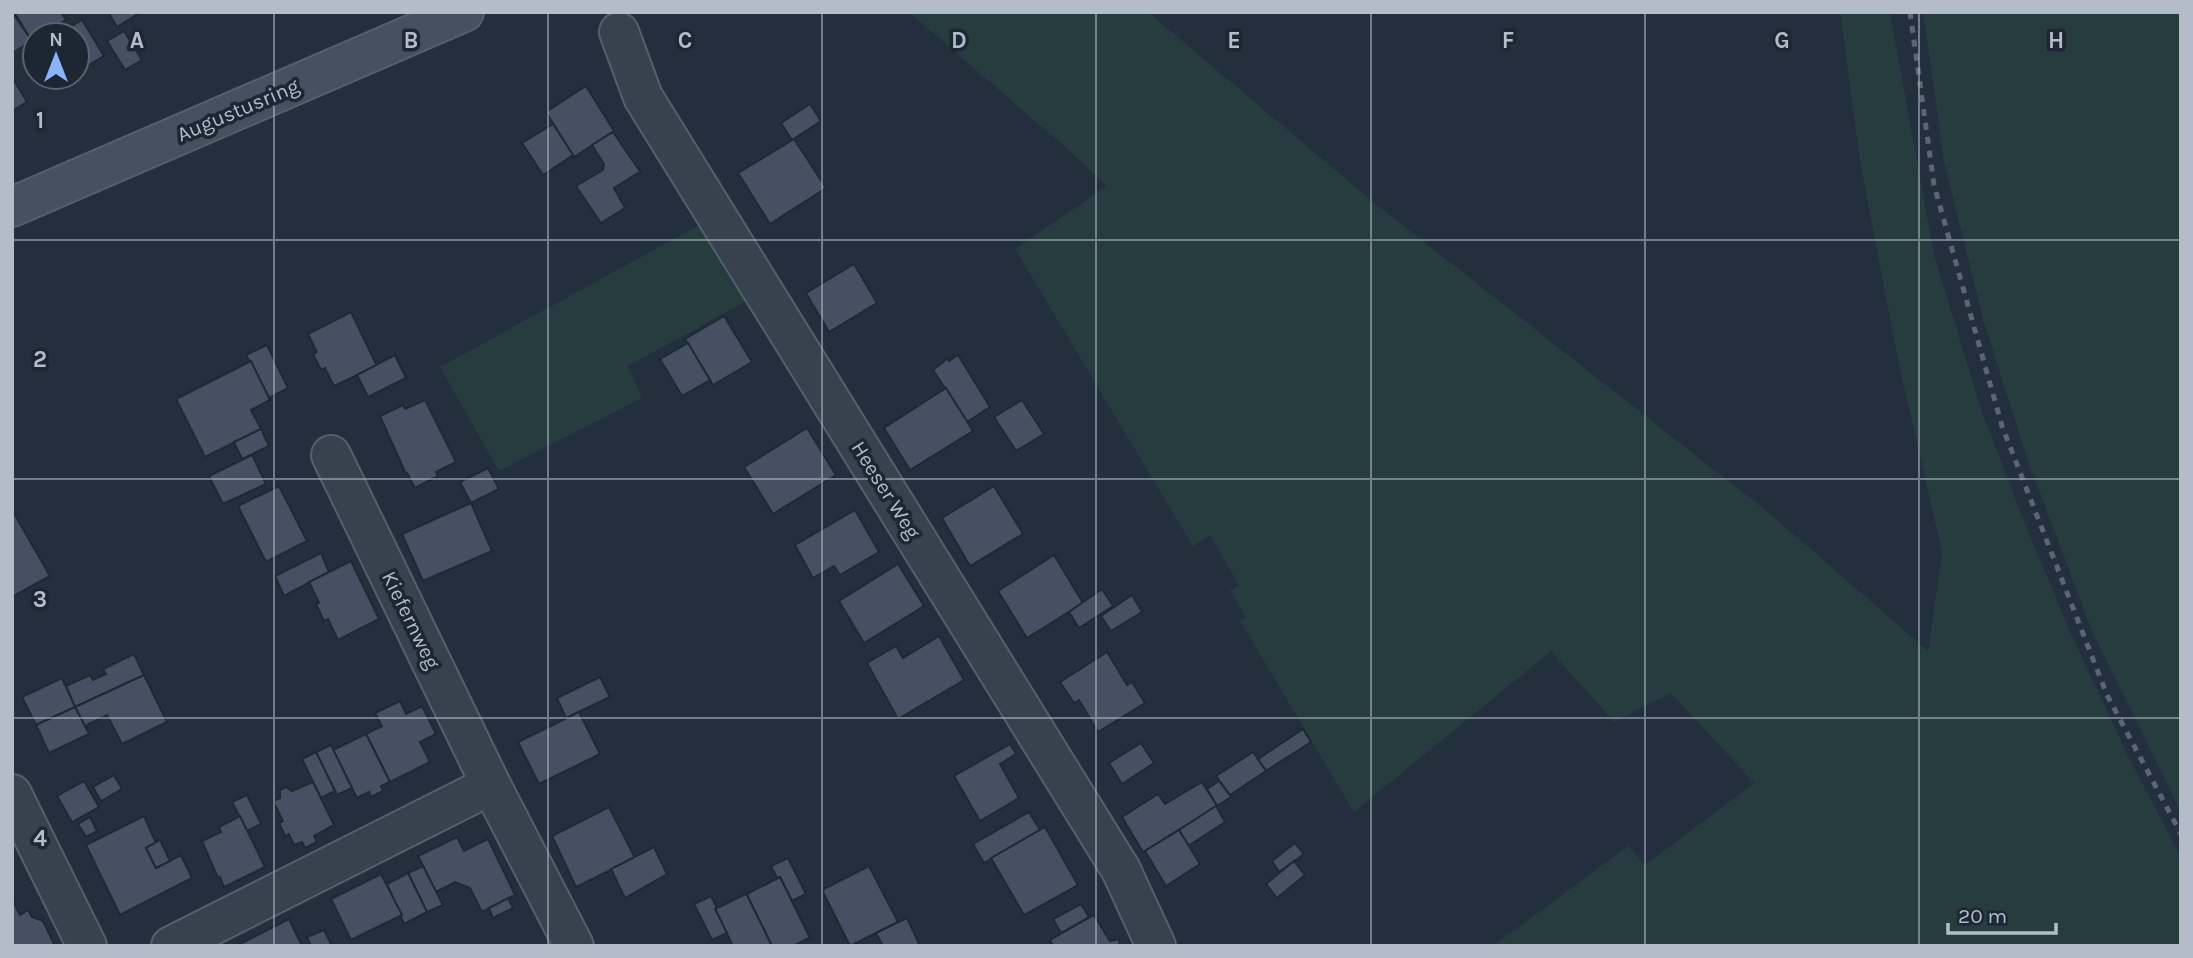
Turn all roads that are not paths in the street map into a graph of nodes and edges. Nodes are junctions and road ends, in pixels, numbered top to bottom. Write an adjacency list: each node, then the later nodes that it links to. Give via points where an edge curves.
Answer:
1 (464, 12): 3 (main road, Augustusring)
2 (619, 32): 10 (street, Heeser Weg, via 643,97 1121,870)
3 (12, 207)
4 (331, 455): 5 (street, Kiefernweg)
5 (491, 785): 8 (street); 9 (street, Kiefernweg)
6 (12, 794): 7 (street)
7 (87, 946)
8 (171, 946)
9 (575, 946)
10 (1156, 946)

